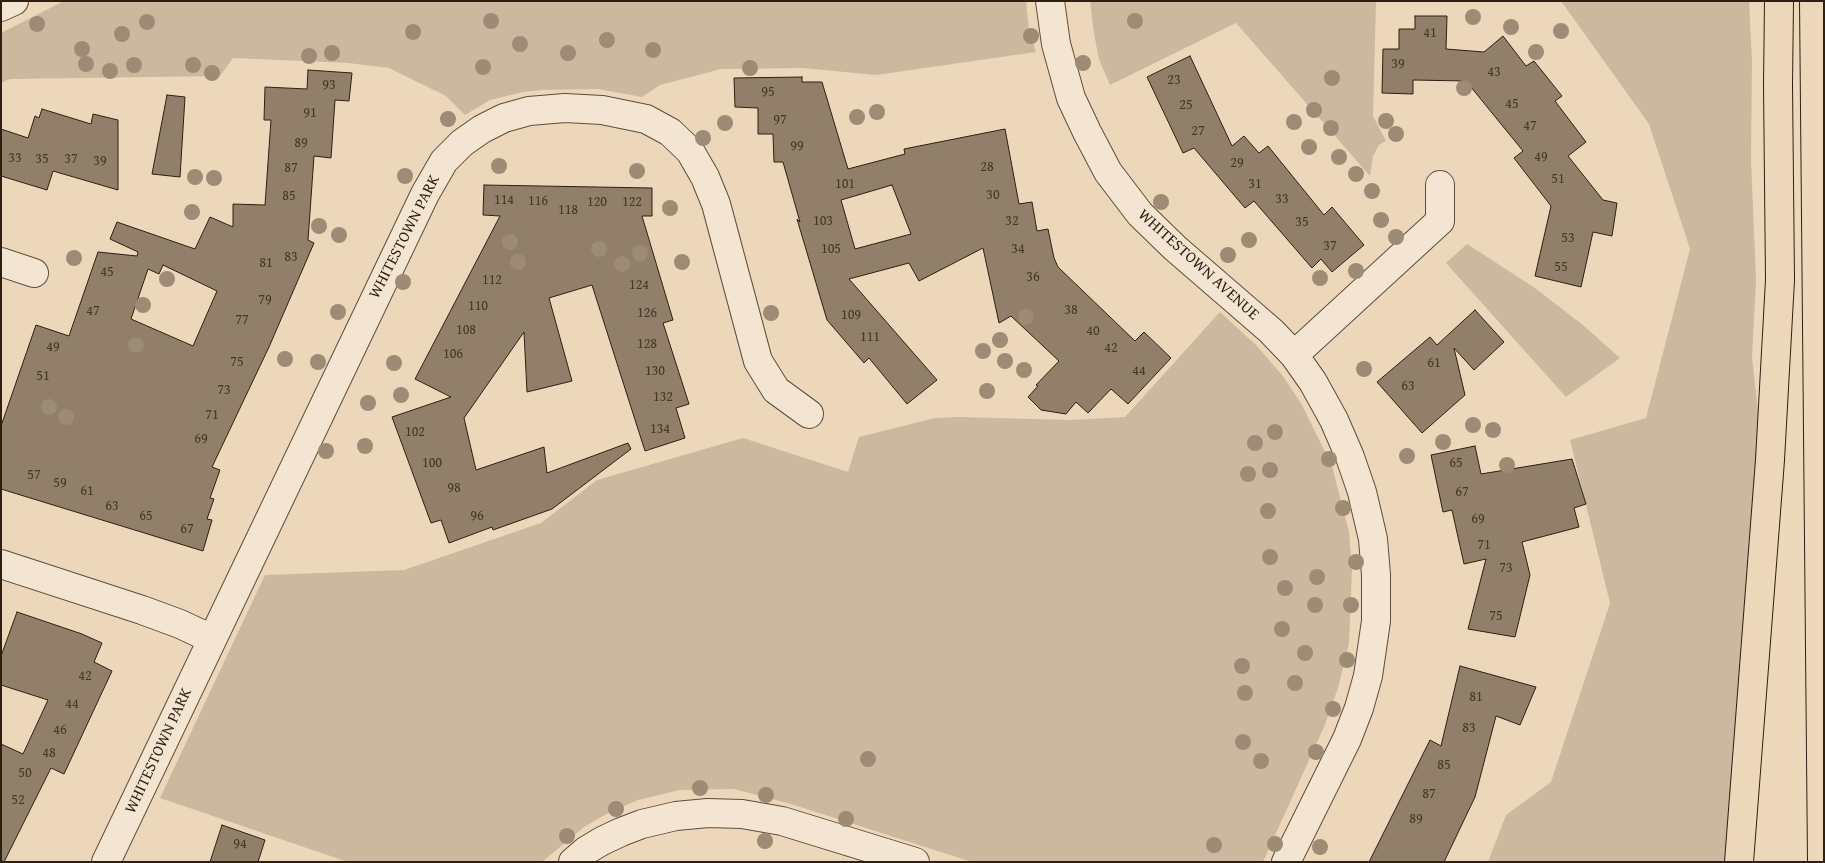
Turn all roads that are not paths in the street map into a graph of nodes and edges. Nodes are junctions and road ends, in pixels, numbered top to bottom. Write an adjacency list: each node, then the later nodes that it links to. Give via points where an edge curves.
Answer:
1 (14, 1): 5 (street)
2 (1050, 1): 9 (street, WHITESTOWN AVENUE, via 1056,44 1071,98 1108,172 1140,214 1174,248 1271,331)
3 (1779, 1): 17 (highway, via 1780,280 1770,460)
4 (1814, 1): 18 (highway)
5 (1, 7)
6 (1440, 185): 9 (street, via 1440,221)
7 (1, 262): 8 (street)
8 (34, 273)
9 (1294, 355): 16 (street, WHITESTOWN AVENUE, via 1334,420 1360,482 1372,539 1377,599 1368,676 1359,708 1347,740)
10 (809, 414): 12 (street, WHITESTOWN PARK, via 776,390 758,360 716,204 690,151 670,132 646,119 602,110 529,110 504,118 462,143 444,161 425,194)
11 (1, 564): 12 (street, via 142,610)
12 (212, 639): 13 (street, WHITESTOWN PARK)
13 (106, 862)
14 (573, 862): 15 (street, via 595,846 639,825 676,816 708,813 742,814 782,821)
15 (915, 862)
16 (1286, 862)
17 (1739, 862)
18 (1822, 862)

